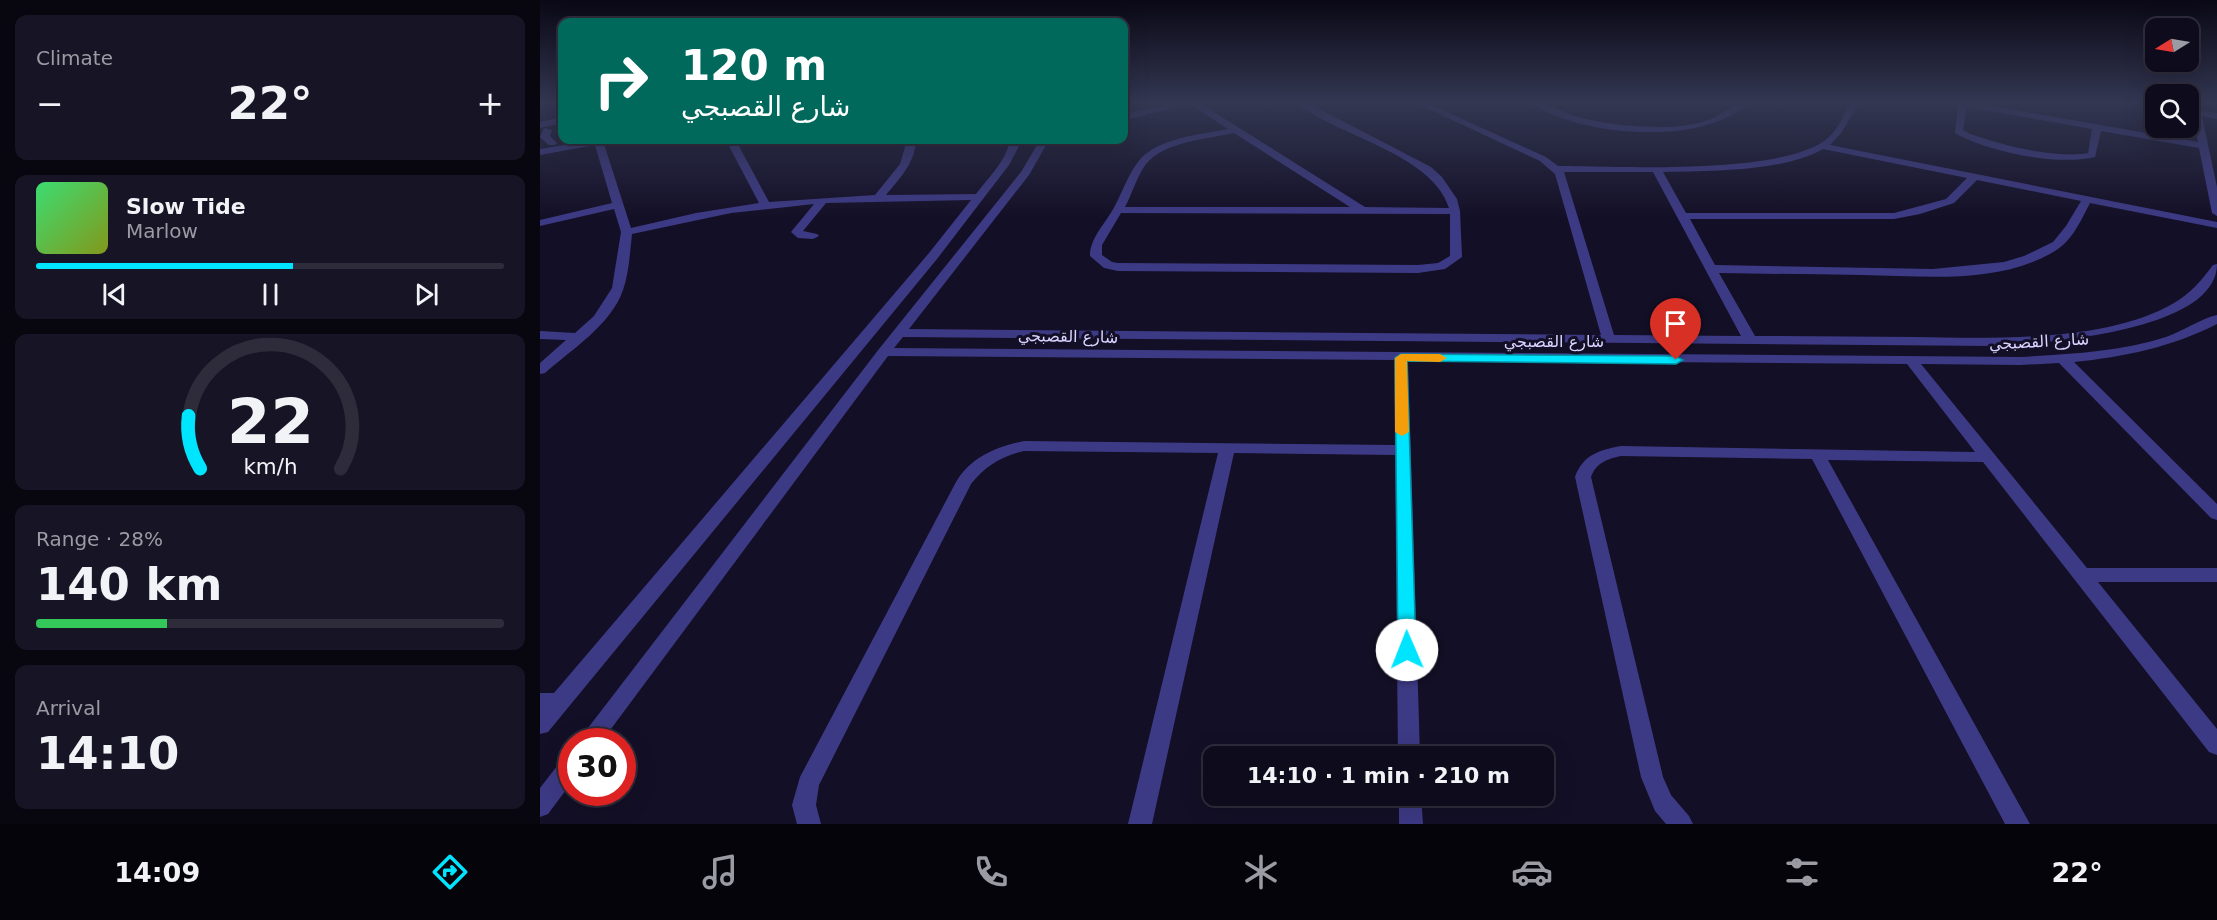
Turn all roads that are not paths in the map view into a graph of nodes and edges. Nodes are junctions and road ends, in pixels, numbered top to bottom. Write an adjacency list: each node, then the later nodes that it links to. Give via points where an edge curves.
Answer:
1 (549, 140): 12 (street)
2 (1192, 140): 32 (street, via 1148,156)
3 (1252, 140): 33 (street)
4 (1372, 140): 34 (street, via 1427,169 1444,183 1454,199)
5 (1502, 140): 24 (street)
6 (1830, 140): 20 (street)
7 (1979, 140): 8 (street, via 2065,158 2092,155)
8 (2095, 140)
9 (2173, 140): 21 (street)
10 (2203, 140): 21 (street)
11 (558, 142): 12 (street)
12 (552, 143): 19 (street)
13 (582, 144): 22 (street)
14 (604, 144): 30 (street)
15 (734, 144): 31 (street)
16 (911, 144): 27 (street, via 907,160)
17 (1013, 144): 26 (street, via 1010,157)
18 (1042, 144): 41 (street, via 1025,173)
19 (540, 146)
20 (1822, 146): 23 (street, via 1764,164); 25 (street)
21 (2204, 146): 35 (street)
22 (540, 152)
23 (1656, 168): 24 (street); 36 (street)
24 (1556, 169): 51 (street, via 1564,182)
25 (1975, 176): 28 (street); 36 (street, via 1950,201 1916,213)
26 (978, 197): 27 (street); 42 (street)
27 (878, 198): 29 (street)
28 (2087, 199): 38 (street); 44 (street, via 2067,235 2051,248 1993,267 1930,272)
29 (822, 201): 31 (street); 40 (street, via 797,232)
30 (618, 205): 37 (street); 39 (street)
31 (766, 205): 39 (street)
32 (1118, 210): 33 (street); 34 (street, via 1095,250 1101,261 1118,267 1407,269 1441,266 1456,257)
33 (1363, 211): 34 (street)
34 (1455, 211)
35 (2217, 213)
36 (1683, 216): 44 (street)
37 (540, 223)
38 (2217, 225)
39 (627, 232): 49 (street, via 618,288 605,311)
40 (813, 236)
41 (965, 250): 42 (street); 46 (street)
42 (933, 256): 67 (street)
43 (2217, 268): 52 (street, شارع القصبجي, via 2206,285 2169,310 2076,336 1994,342)
44 (1712, 269): 52 (street)
45 (2217, 319): 57 (street, شارع القصبجي, via 2142,348)
46 (899, 333): 47 (street, شارع القصبجي); 53 (street)
47 (962, 334): 50 (street, شارع القصبجي); 54 (street)
48 (540, 335): 49 (street)
49 (581, 337): 59 (street)
50 (1486, 338): 51 (street, شارع القصبجي); 56 (street)
51 (1609, 339): 52 (street, شارع القصبجي)
52 (1750, 340)
53 (884, 352): 54 (street, شارع القصبجي); 69 (street)
54 (951, 353): 55 (street, شارع القصبجي)
55 (1401, 358): 56 (street, شارع القصبجي); 61 (street)
56 (1488, 358): 58 (street, شارع القصبجي)
57 (2063, 359): 58 (street, شارع القصبجي); 64 (street)
58 (1912, 362): 63 (street)
59 (540, 370)
60 (1227, 448): 61 (street); 75 (street, via 1024,447 994,455 976,467 964,482 807,783 804,805); 76 (street)
61 (1403, 450): 71 (street)
62 (1817, 454): 63 (street); 78 (street, via 1621,451 1606,453 1586,467 1583,477 1652,777 1663,803); 79 (street)
63 (1988, 457): 65 (street)
64 (2217, 514)
65 (2081, 574): 66 (street); 70 (street)
66 (2217, 575)
67 (550, 702): 68 (street)
68 (540, 725)
69 (599, 728)
70 (2217, 745)
71 (1409, 746)
72 (558, 782): 73 (street)
73 (540, 806)
74 (1410, 806): 77 (street)
75 (809, 824)
76 (1140, 824)
77 (1411, 824)
78 (1681, 824)
79 (2018, 824)

